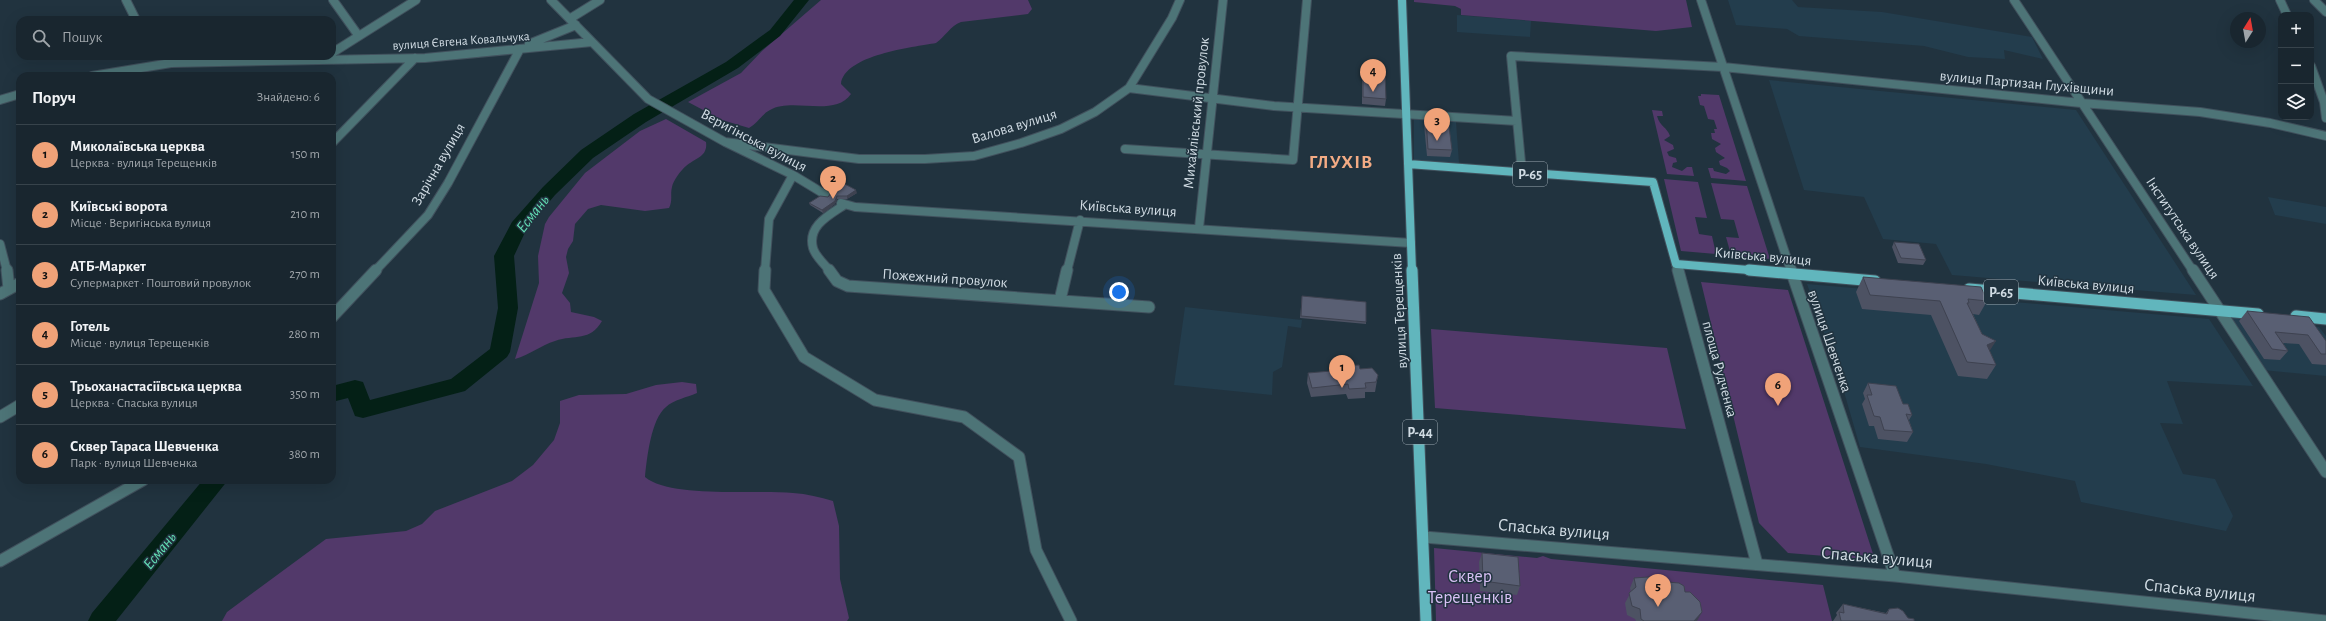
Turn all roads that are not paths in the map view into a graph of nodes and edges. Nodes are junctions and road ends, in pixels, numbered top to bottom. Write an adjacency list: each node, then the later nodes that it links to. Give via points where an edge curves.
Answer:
1 (126, 0): 16 (street)
2 (333, 0): 19 (street)
3 (416, 0): 19 (street)
4 (551, 0): 17 (street)
5 (600, 0): 17 (street)
6 (1180, 0): 31 (street, Валова вулиця, via 1172,18)
7 (1223, 0): 34 (street, Михайлівський провулок)
8 (1307, 0): 36 (street)
9 (1402, 0): 37 (main road, вулиця Терещенків)
10 (1701, 0): 28 (street, вулиця Шевченка)
11 (2014, 0): 35 (street, Інститутська вулиця)
12 (2280, 0): 14 (street)
13 (2314, 0): 15 (street)
14 (2286, 12)
15 (2326, 12)
16 (134, 16)
17 (571, 18): 18 (street)
18 (576, 25): 20 (street); 21 (street)
19 (358, 35): 22 (street)
20 (592, 42): 21 (street, вулиця Євгена Ковальчука); 42 (street, Веригінська вулиця, via 648,98)
21 (516, 49): 24 (street, вулиця Євгена Ковальчука); 63 (street, Зарічна вулиця, via 448,183 428,215)
22 (336, 50)
23 (336, 58): 24 (street, вулиця Євгена Ковальчука)
24 (415, 58): 41 (street)
25 (168, 60): 27 (street)
26 (264, 60): 27 (street, вулиця Євгена Ковальчука)
27 (171, 63): 29 (street, вулиця Євгена Ковальчука)
28 (1723, 67): 35 (street, вулиця Партизан Глухівщини); 39 (street, вулиця Партизан Глухівщини, via 1511,56); 55 (street, вулиця Шевченка)
29 (116, 72)
30 (2314, 74): 38 (street, via 2324,102)
31 (1129, 88): 34 (street); 42 (street, Валова вулиця, via 1096,112 1061,129 1021,144 974,156 859,159)
32 (16, 95): 33 (street)
33 (0, 100)
34 (1212, 101): 36 (street); 44 (street, Михайлівський провулок)
35 (2081, 103): 40 (street, вулиця Партизан Глухівщини, via 2200,112 2270,123); 62 (street, Інститутська вулиця)
36 (1298, 109): 37 (street); 44 (street, via 1293,160)
37 (1406, 116): 39 (street); 45 (main road, вулиця Терещенків)
38 (2326, 118)
39 (1517, 121): 46 (street)
40 (2326, 136)
41 (336, 139)
42 (725, 142): 47 (street, Веригінська вулиця)
43 (1125, 150): 44 (street)
44 (1206, 155): 51 (street, Михайлівський провулок)
45 (1408, 164): 46 (main road, Р-65); 52 (main road, вулиця Терещенків / Р-44)
46 (1522, 173): 54 (main road, площа Рудченка / Р-65, via 1653,182)
47 (793, 175): 48 (street, Веригінська вулиця); 75 (street, via 769,219 764,290 804,357 875,400 964,417 1019,457 1036,550)
48 (826, 195)
49 (842, 204): 50 (street, Київська вулиця); 60 (street, Пожежний провулок, via 820,221 814,231 813,248 837,281 848,286)
50 (1080, 220): 51 (street, Київська вулиця); 60 (street)
51 (1199, 228): 52 (street, Київська вулиця)
52 (1411, 243): 71 (main road, вулиця Терещенків / Р-44)
53 (0, 244): 59 (street, via 7,270)
54 (1676, 264): 55 (main road, Київська вулиця); 73 (street, площа Рудченка)
55 (1792, 274): 56 (main road, Київська вулиця); 74 (street, вулиця Шевченка)
56 (1887, 282)
57 (16, 285): 59 (street)
58 (1958, 288): 62 (main road, Київська вулиця / Р-65)
59 (4, 292)
60 (1060, 300): 61 (street, Пожежний провулок)
61 (1149, 307)
62 (2220, 311): 64 (main road, Київська вулиця / Р-65); 69 (street, Інститутська вулиця)
63 (336, 313)
64 (2266, 314)
65 (2288, 316): 66 (main road)
66 (2326, 319)
67 (16, 407): 68 (street)
68 (0, 417)
69 (2326, 472)
70 (136, 484): 72 (street)
71 (1424, 537): 73 (street, Спаська вулиця); 76 (main road, вулиця Терещенків / Р-44)
72 (0, 561)
73 (1757, 564): 74 (street, Спаська вулиця)
74 (1895, 576): 77 (street, Спаська вулиця)
75 (1071, 621)
76 (1426, 621)
77 (2326, 621)

